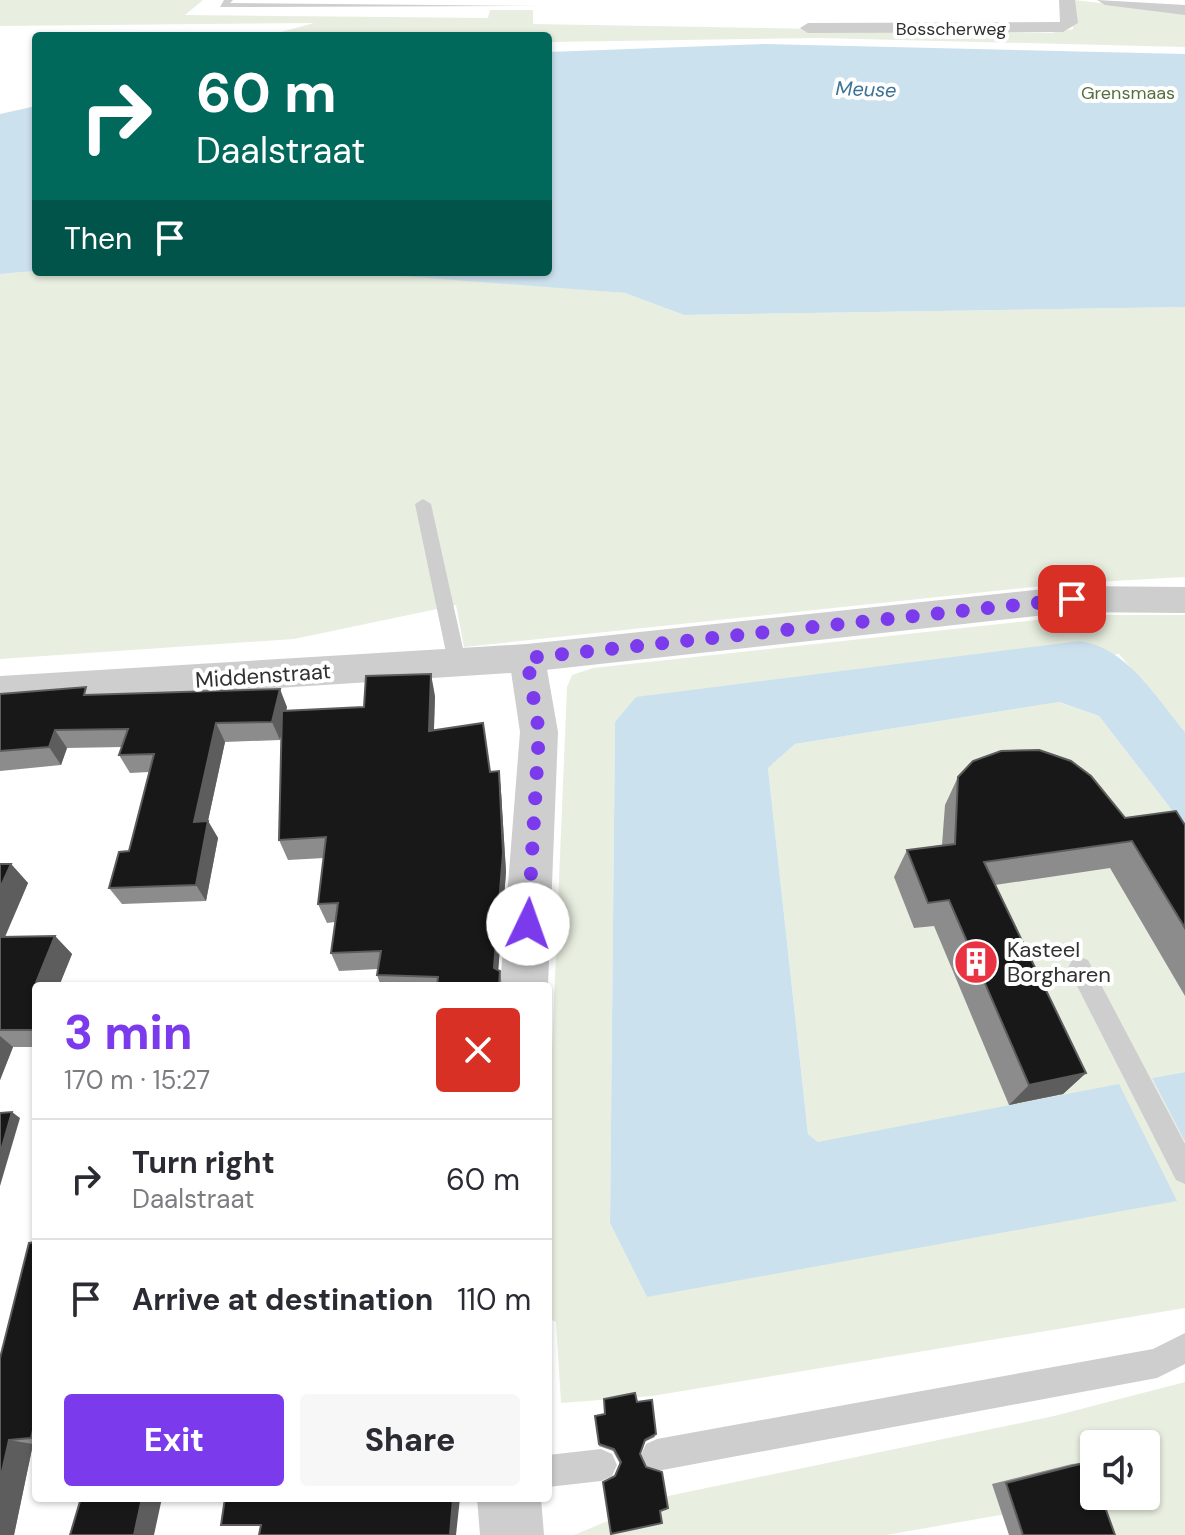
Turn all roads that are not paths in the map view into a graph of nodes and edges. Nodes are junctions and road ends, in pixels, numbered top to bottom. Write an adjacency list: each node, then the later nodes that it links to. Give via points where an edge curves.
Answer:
1 (229, 0): 4 (lane, via 223,5)
2 (1067, 0): 8 (street, Bosscherweg, via 1070,23 1063,27)
3 (1105, 0): 6 (street)
4 (480, 3): 5 (lane)
5 (541, 3): 7 (lane)
6 (1185, 10)
7 (541, 17)
8 (808, 28)
9 (423, 504): 12 (lane)
10 (1185, 600): 11 (street, Middenstraat, via 1072,599)
11 (527, 658): 12 (street, Middenstraat); 15 (street, via 539,732)
12 (457, 662): 13 (street, Middenstraat)
13 (0, 691)
14 (1080, 968): 16 (lane)
15 (524, 982)
16 (1185, 1171)
17 (1185, 1348): 18 (lane, via 1157,1363)
18 (657, 1455)
19 (601, 1465): 20 (lane)
20 (552, 1471)
21 (509, 1502): 22 (street)
22 (512, 1535)

